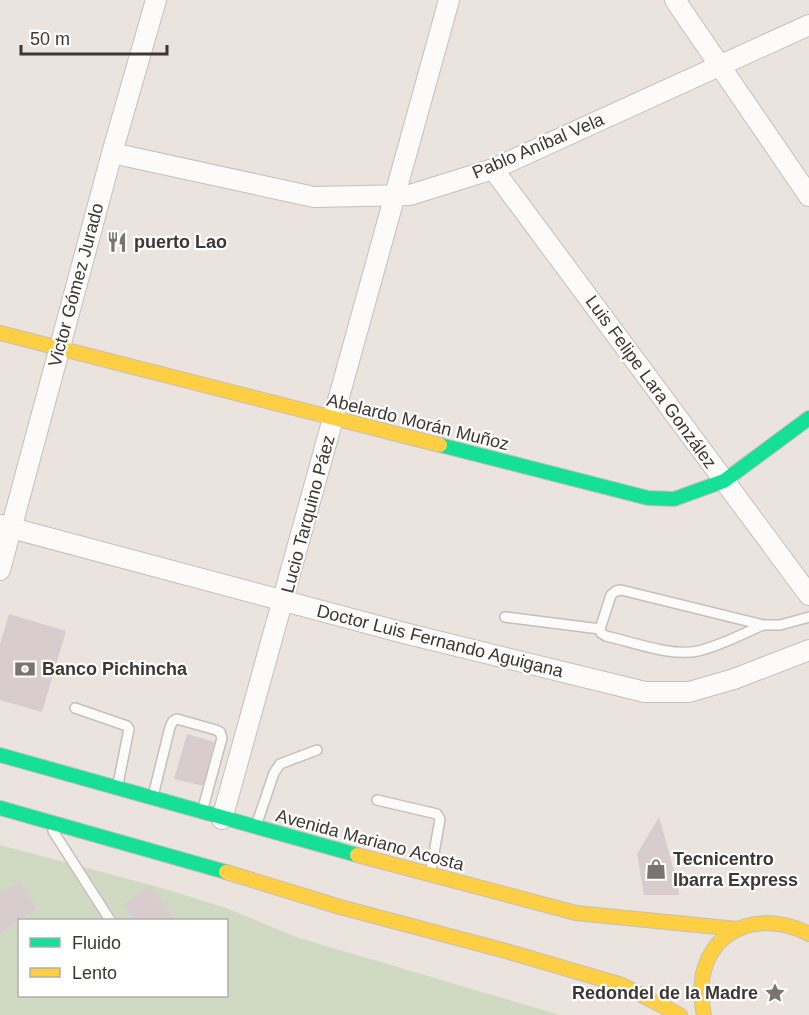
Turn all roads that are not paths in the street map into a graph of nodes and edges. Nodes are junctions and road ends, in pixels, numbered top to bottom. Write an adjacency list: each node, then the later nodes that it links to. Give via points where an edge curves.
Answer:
1 (156, 0): 6 (street, Victor Gómez Jurado)
2 (449, 0): 8 (street, Lucio Tarquino Páez)
3 (675, 0): 5 (street)
4 (809, 25): 5 (street, Pablo Aníbal Vela)
5 (719, 66): 7 (street, Pablo Aníbal Vela); 9 (street)
6 (112, 153): 8 (street, Pablo Aníbal Vela, via 314,197); 11 (street, Victor Gómez Jurado)
7 (493, 169): 8 (street, Pablo Aníbal Vela, via 410,195); 14 (street, Luis Felipe Lara González)
8 (393, 195): 13 (street, Lucio Tarquino Páez)
9 (809, 196)
10 (0, 333): 11 (main road, Abelardo Morán Muñoz)
11 (59, 348): 13 (main road, Abelardo Morán Muñoz); 15 (street, Victor Gómez Jurado)
12 (809, 418): 14 (main road, Abelardo Morán Muñoz)
13 (333, 419): 14 (main road, Abelardo Morán Muñoz, via 648,498 674,499); 18 (street, Lucio Tarquino Páez)
14 (724, 481): 17 (street, Luis Felipe Lara González)
15 (6, 526): 16 (street, Victor Gómez Jurado); 18 (street, Doctor Luis Fernando Aguigana)
16 (0, 570)
17 (809, 595)
18 (284, 601): 23 (street, Doctor Luis Fernando Aguigana, via 645,692 689,692); 33 (street, Lucio Tarquino Páez)
19 (505, 617): 22 (lane)
20 (809, 617): 21 (lane)
21 (763, 625): 22 (lane, via 715,646 677,652 606,636); 22 (lane, via 621,590 611,595)
22 (600, 629)
23 (809, 650)
24 (75, 708): 27 (lane, via 129,729)
25 (317, 750): 34 (lane, via 280,764)
26 (0, 755): 27 (main road, Avenida Mariano Acosta)
27 (117, 789): 28 (main road, Avenida Mariano Acosta)
28 (152, 799): 31 (main road, Avenida Mariano Acosta); 31 (lane, via 173,721 206,727 220,732 222,738)
29 (377, 800): 35 (lane, via 437,814 440,819)
30 (0, 808): 32 (main road)
31 (202, 813): 33 (main road, Avenida Mariano Acosta)
32 (45, 819): 37 (lane); 41 (main road, via 621,985)
33 (222, 819): 34 (main road, Avenida Mariano Acosta)
34 (256, 828): 35 (main road, Avenida Mariano Acosta)
35 (430, 875): 39 (main road, Avenida Mariano Acosta, via 576,913)
36 (790, 912): 38 (main road)
37 (109, 919)
38 (763, 921): 39 (main road); 40 (main road, via 782,922)
39 (737, 929): 42 (main road, via 708,957 699,997)
40 (809, 934)
41 (680, 1015)
42 (704, 1015)

